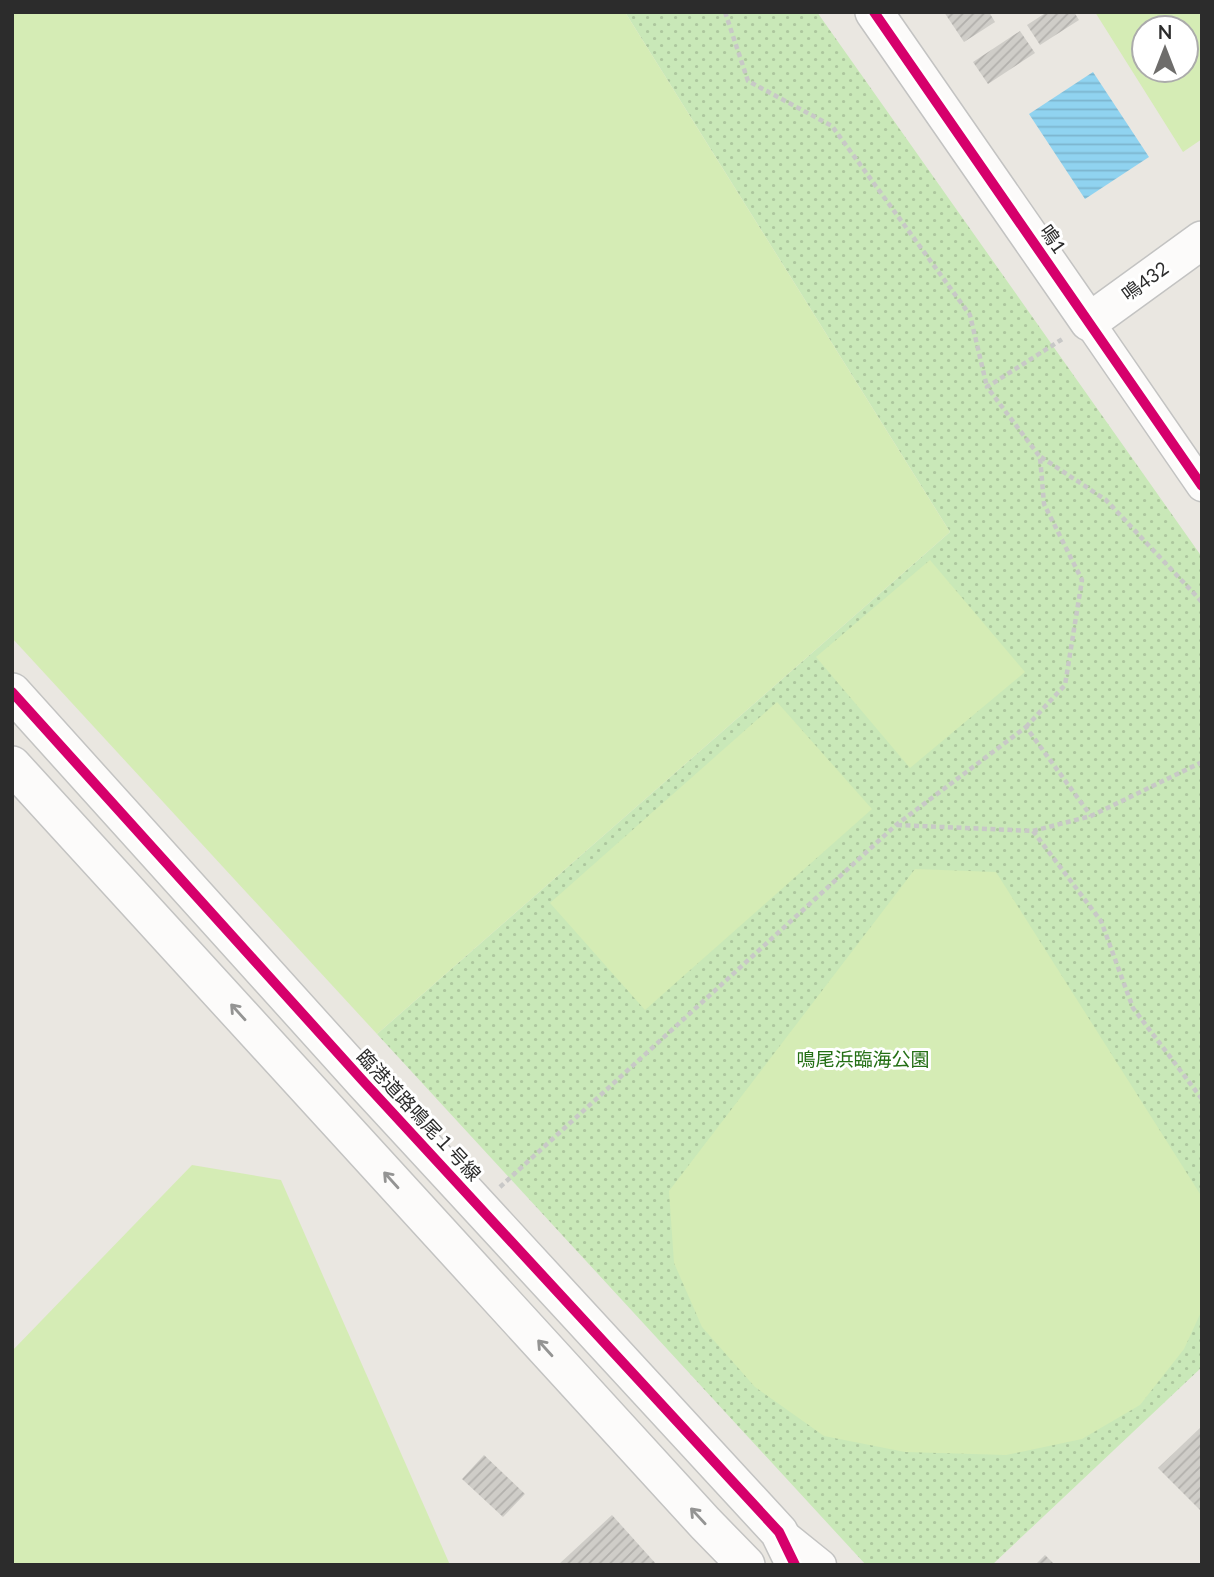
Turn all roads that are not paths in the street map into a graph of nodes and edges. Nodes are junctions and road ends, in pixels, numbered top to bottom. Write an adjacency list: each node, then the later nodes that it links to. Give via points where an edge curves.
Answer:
1 (874, 12): 3 (street, 鳴1)
2 (1202, 240): 3 (street, 鳴432)
3 (1089, 322): 4 (street, 鳴1)
4 (1202, 486)
5 (12, 692): 7 (street, 臨港道路鳴尾１号線)
6 (12, 765): 8 (street, one-way to 6)
7 (779, 1532): 9 (street, 臨港道路鳴尾１号線); 10 (street)
8 (746, 1565)
9 (795, 1565)
10 (821, 1565)

